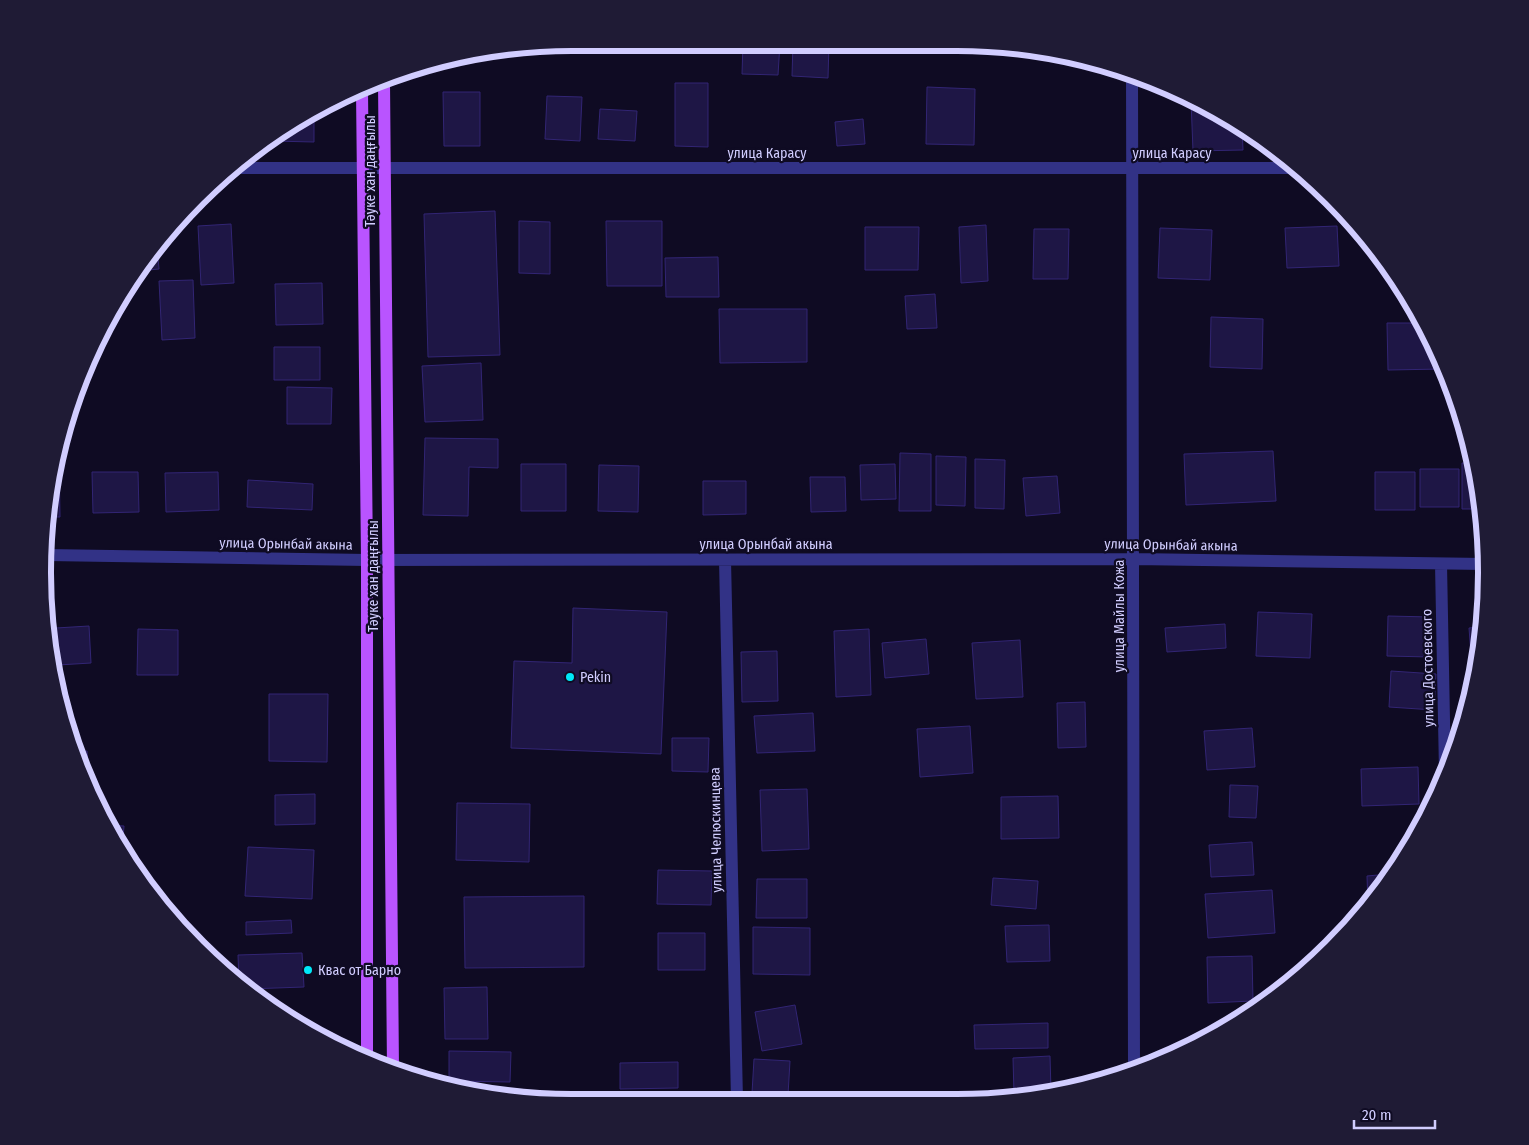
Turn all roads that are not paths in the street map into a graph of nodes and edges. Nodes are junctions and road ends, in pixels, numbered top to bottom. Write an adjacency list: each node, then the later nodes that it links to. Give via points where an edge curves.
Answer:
1 (1132, 82): 7 (street, улица Майлы Кожа)
2 (384, 87): 6 (main road, Тәуке хан даңғылы)
3 (362, 96): 4 (main road, Тәуке хан даңғылы)
4 (363, 166): 5 (street, улица Карасу); 6 (street, улица Карасу); 11 (main road, Тәуке хан даңғылы)
5 (245, 168)
6 (385, 168): 7 (street, улица Карасу); 12 (main road, Тәуке хан даңғылы)
7 (1132, 168): 8 (street, улица Карасу); 10 (street, улица Майлы Кожа)
8 (1285, 168)
9 (51, 555): 11 (street, улица Орынбай акына)
10 (1134, 559): 13 (street, улица Орынбай акына); 14 (street, улица Орынбай акына); 19 (street, улица Майлы Кожа)
11 (368, 560): 12 (street, улица Орынбай акына); 17 (main road, Тәуке хан даңғылы)
12 (388, 560): 13 (street, улица Орынбай акына); 18 (main road, Тәуке хан даңғылы)
13 (725, 560): 20 (street, улица Челюскинцева)
14 (1441, 564): 15 (street, улица Орынбай акына); 16 (street, улица Достоевского)
15 (1478, 564)
16 (1445, 754)
17 (367, 1051)
18 (393, 1061)
19 (1134, 1062)
20 (737, 1094)

